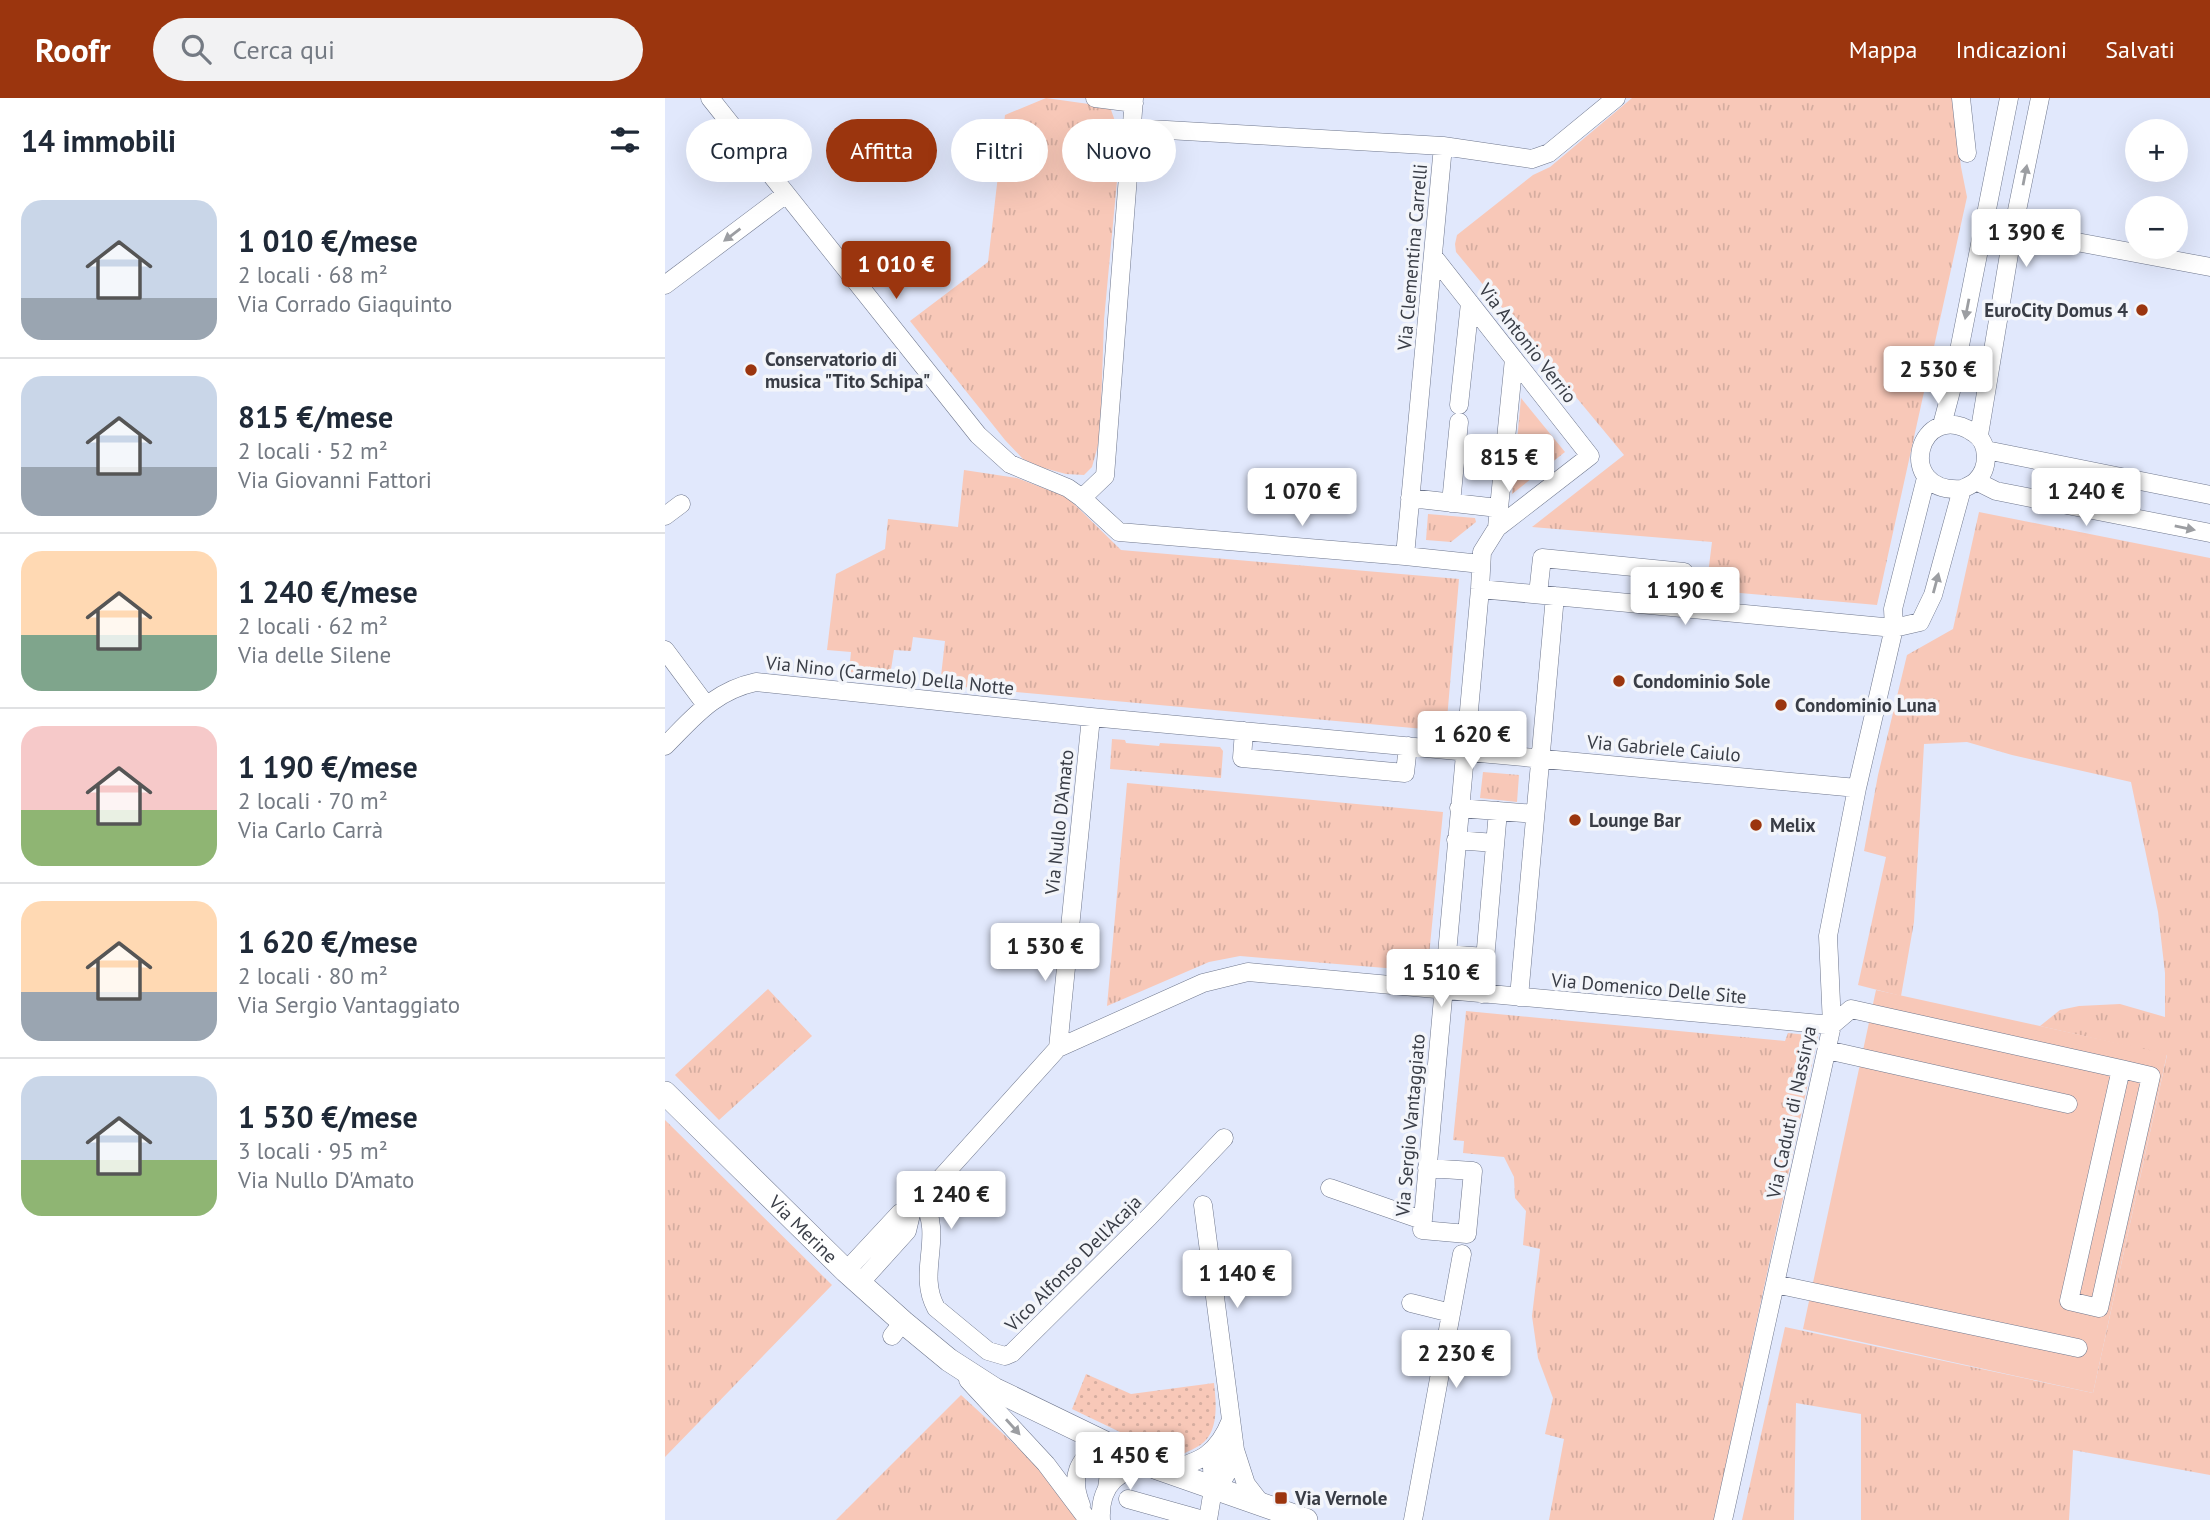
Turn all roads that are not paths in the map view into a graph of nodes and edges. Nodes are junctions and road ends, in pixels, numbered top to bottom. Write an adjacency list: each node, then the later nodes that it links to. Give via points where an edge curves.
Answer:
1 (710, 98): 13 (street)
2 (1095, 98): 7 (street)
3 (1616, 98): 10 (street, via 1549,153 1532,159)
4 (1961, 98): 11 (street)
5 (2009, 98): 20 (street, Via Caduti di Nassirya, one-way to 20)
6 (2040, 98): 14 (street, one-way to 6)
7 (1134, 101): 8 (street)
8 (1133, 119)
9 (1176, 131): 10 (street, Via Clementina Carrelli)
10 (1443, 146): 15 (street, Via Clementina Carrelli)
11 (1967, 153)
12 (1128, 182): 25 (street, via 1105,476)
13 (786, 194): 17 (street, one-way to 17); 25 (street, via 978,435 1010,464)
14 (2013, 230): 16 (street); 21 (street)
15 (1433, 256): 18 (street, Via Antonio Verrio); 26 (street, Via Clementina Carrelli)
16 (2210, 267)
17 (665, 285)
18 (1470, 303): 19 (street, Via Antonio Verrio); 27 (street)
19 (1514, 359): 29 (street); 31 (street, Via Antonio Verrio, via 1590,456)
20 (1942, 425): 21 (street, via 1962,425); 22 (street, Via Caduti di Nassirya, via 1925,438 1919,458)
21 (1982, 443): 23 (street, via 1985,467); 24 (street)
22 (1926, 478): 23 (street, via 1949,490); 38 (street, Via Caduti di Nassirya, via 1893,609)
23 (1969, 485): 32 (street, one-way to 32); 38 (street, one-way to 23, via 1920,622)
24 (2210, 495)
25 (1082, 498): 33 (street, via 1119,532)
26 (1410, 498): 27 (street); 33 (street, Via Clementina Carrelli)
27 (1451, 503): 29 (street)
28 (681, 504): 30 (street)
29 (1498, 508): 31 (street)
30 (665, 516)
31 (1497, 528): 34 (street, via 1482,552)
32 (2210, 533)
33 (1405, 556): 34 (street)
34 (1481, 564): 35 (street, Via Sergio Vantaggiato)
35 (1480, 589): 36 (street); 45 (street, Via Sergio Vantaggiato)
36 (1547, 595): 37 (street); 37 (street, via 1542,558 1685,572); 46 (street)
37 (1681, 607): 38 (street)
38 (1894, 628): 47 (street, Via Caduti di Nassirya)
39 (665, 650): 40 (street)
40 (706, 705): 41 (street, Via Nino (Carmelo) Della Notte, via 737,686 756,682); 43 (street, Via Nino (Carmelo) Della Notte)
41 (1091, 717): 42 (street, Via Gabriele Caiulo); 59 (street, Via Nullo D'Amato)
42 (1244, 731): 44 (street, Via Gabriele Caiulo); 44 (street, via 1242,758 1405,773)
43 (665, 746)
44 (1408, 746): 45 (street, Via Gabriele Caiulo)
45 (1464, 751): 46 (street, Via Gabriele Caiulo); 48 (street, Via Sergio Vantaggiato)
46 (1540, 758): 47 (street, Via Gabriele Caiulo); 50 (street)
47 (1857, 788): 58 (street, Via Caduti di Nassirya, via 1828,936)
48 (1459, 808): 49 (street); 51 (street, Via Sergio Vantaggiato)
49 (1498, 811): 50 (street); 52 (street)
50 (1535, 814): 57 (street)
51 (1456, 840): 52 (street); 53 (street, Via Sergio Vantaggiato)
52 (1495, 843): 54 (street)
53 (1445, 954): 54 (street); 55 (street, Via Sergio Vantaggiato)
54 (1485, 957): 56 (street)
55 (1442, 990): 56 (street, Via Domenico Delle Site); 59 (street, Via Domenico Delle Site, via 1248,972 1203,983); 65 (street, Via Sergio Vantaggiato)
56 (1482, 993): 57 (street, Via Domenico Delle Site)
57 (1519, 997): 58 (street, Via Domenico Delle Site)
58 (1832, 1025): 60 (street, Via Caduti di Nassirya); 61 (street, via 1851,1009)
59 (1058, 1048): 67 (street)
60 (1826, 1050): 63 (street); 74 (street, Via Caduti di Nassirya)
61 (2121, 1069): 61 (street, via 2069,1301 2099,1308 2151,1076)
62 (665, 1093): 73 (main road, Via Merine)
63 (2068, 1104)
64 (1224, 1139): 72 (street, Vico Alfonso Dell'Acaja, via 1012,1353 1005,1356 988,1350 936,1308)
65 (1427, 1168): 69 (street, Via Sergio Vantaggiato); 69 (street, via 1473,1171 1467,1234)
66 (1330, 1188): 69 (street)
67 (917, 1205): 70 (street); 72 (street, Vico Alfonso Dell'Acaja, via 930,1212 932,1222); 73 (street, via 900,1213)
68 (1203, 1205): 80 (street, via 1231,1420)
69 (1422, 1225)
70 (907, 1231): 72 (street, Vico Alfonso Dell'Acaja, via 916,1240); 73 (street)
71 (1462, 1254): 76 (street)
72 (928, 1272)
73 (853, 1277): 78 (main road, Via Merine, via 898,1329)
74 (1775, 1284): 77 (street); 90 (street, Via Caduti di Nassirya)
75 (1411, 1303): 76 (street)
76 (1451, 1313): 89 (street)
77 (2078, 1348)
78 (949, 1360): 79 (main road, via 994,1389); 86 (street, one-way to 86)
79 (1101, 1441): 81 (main road); 82 (street, via 1107,1452); 86 (street, via 1077,1468 1079,1499)
80 (1227, 1447): 81 (street, via 1197,1461); 83 (street, via 1212,1467); 85 (street)
81 (1162, 1469): 82 (street, via 1130,1470); 83 (main road)
82 (1107, 1488): 86 (street)
83 (1213, 1489): 85 (main road); 87 (street)
84 (1128, 1499): 87 (street)
85 (1263, 1506): 88 (main road)
86 (1092, 1519)
87 (1205, 1520)
88 (1305, 1520)
89 (1413, 1520)
90 (1723, 1520)

